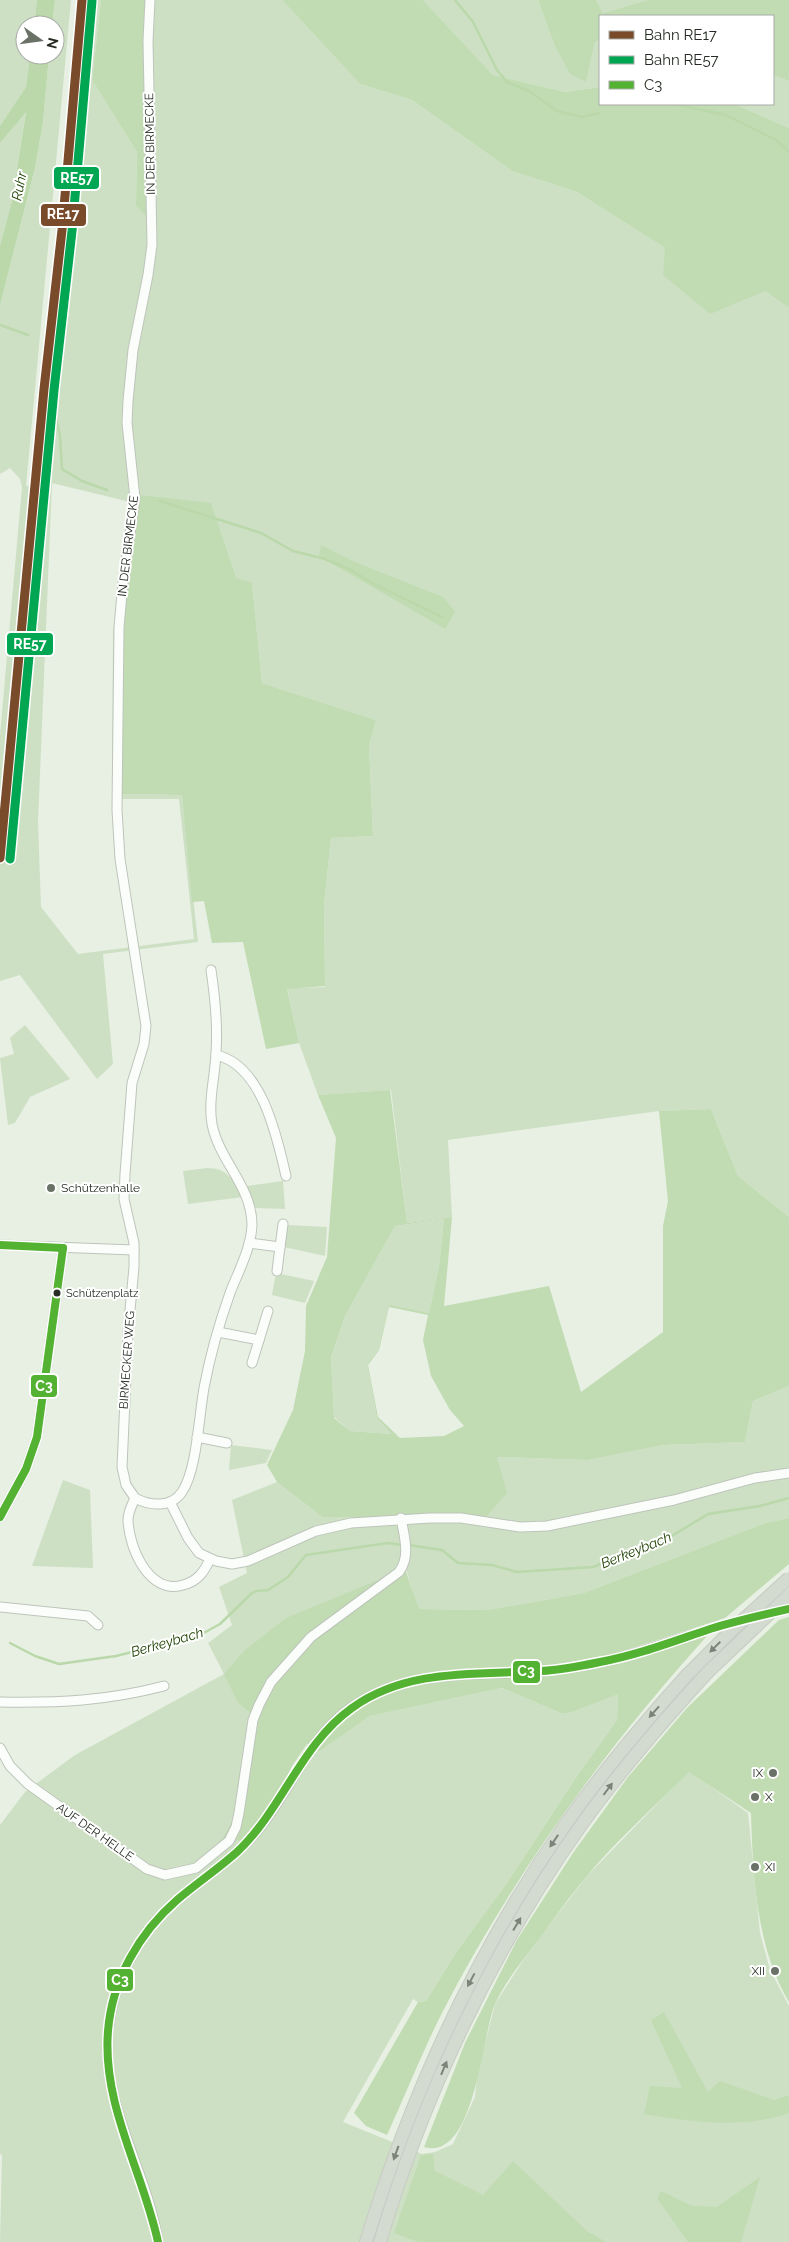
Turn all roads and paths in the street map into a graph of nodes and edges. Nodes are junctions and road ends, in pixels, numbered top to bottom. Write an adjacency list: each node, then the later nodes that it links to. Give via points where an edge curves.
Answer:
1 (150, 0): 2 (street, IN DER BIRMECKE, via 151,251 134,350 126,423 136,498 118,643 117,836)
2 (132, 943): 11 (street, BIRMECKER WEG, via 146,1026 132,1083 124,1174 124,1199)
3 (211, 970): 4 (street)
4 (216, 1054): 5 (street, via 236,1064 260,1095 276,1135); 7 (street, via 212,1124 249,1202 252,1217)
5 (286, 1176)
6 (284, 1224): 9 (street)
7 (249, 1243): 9 (street); 14 (street)
8 (0, 1245): 10 (street)
9 (280, 1247): 12 (street)
10 (63, 1248): 11 (street); 22 (street, via 37,1437 26,1469)
11 (134, 1250): 20 (street, BIRMECKER WEG, via 122,1467 126,1485)
12 (277, 1271)
13 (268, 1311): 15 (street)
14 (218, 1332): 15 (street); 17 (street, via 205,1381)
15 (258, 1340): 16 (street)
16 (252, 1363)
17 (197, 1437): 18 (street); 21 (street, via 186,1485)
18 (227, 1444)
19 (789, 1473): 23 (street, via 547,1526 520,1527 461,1518)
20 (135, 1498): 21 (street, via 145,1503); 24 (street, via 128,1516 129,1528 144,1570 152,1578 171,1587 186,1584 202,1574)
21 (170, 1502): 24 (street, via 191,1543)
22 (0, 1517)
23 (401, 1518): 24 (street, via 325,1528 248,1562 232,1564); 33 (street, via 406,1552 399,1572 311,1637 282,1668 263,1696 252,1727 236,1826 225,1845)
24 (210, 1559)
25 (789, 1578): 36 (highway, one-way to 36, bridge, via 686,1676 603,1773 529,1879 466,1990 412,2107)
26 (789, 1595): 37 (highway, one-way to 26, bridge, via 425,2113 479,1993 545,1879 581,1825 663,1722 707,1673)
27 (0, 1607): 29 (street, via 88,1616)
28 (789, 1609): 34 (street, via 610,1660 546,1670 430,1677 372,1695 352,1707 326,1730 262,1826 239,1851)
29 (98, 1625)
30 (164, 1686): 31 (street, via 80,1702)
31 (0, 1702)
32 (0, 1748): 33 (street, AUF DER HELLE, via 10,1766 28,1784 148,1869 164,1876)
33 (196, 1868): 34 (street)
34 (202, 1880): 35 (street, via 159,1917 136,1948 118,1985 108,2030 113,2098 151,2208)
35 (158, 2242)
36 (366, 2242)
37 (380, 2242)

